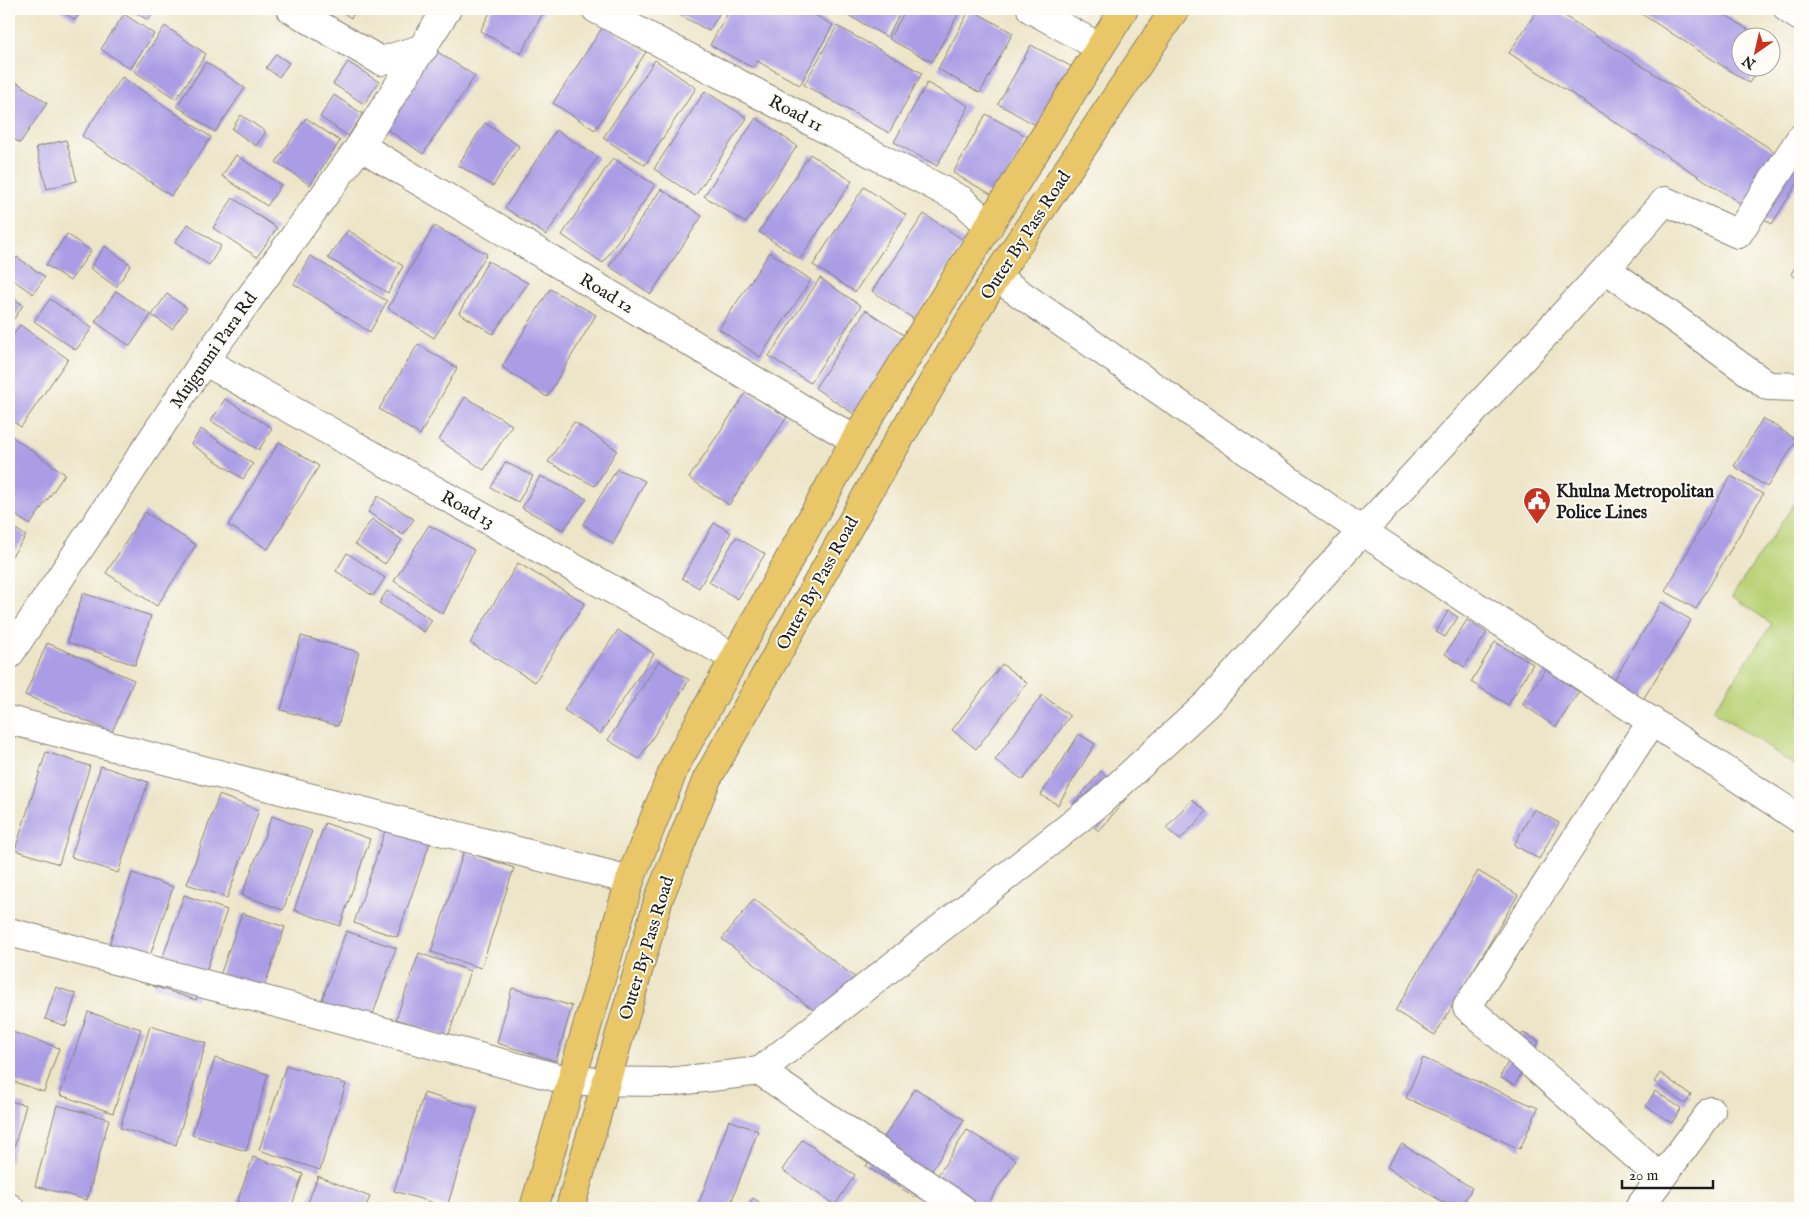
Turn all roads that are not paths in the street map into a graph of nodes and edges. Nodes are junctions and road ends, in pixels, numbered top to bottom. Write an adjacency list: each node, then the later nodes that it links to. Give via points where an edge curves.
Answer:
1 (291, 9): 10 (street, via 381,61)
2 (447, 9): 10 (street, Mujgunni Para Rd)
3 (596, 9): 13 (street, Road 11, via 963,200)
4 (1031, 9): 9 (street)
5 (1124, 9): 9 (main road, Outer By Pass Road)
6 (1175, 9): 15 (main road, Outer By Pass Road)
7 (1788, 9): 8 (street)
8 (1800, 17)
9 (1099, 46): 13 (main road, Outer By Pass Road)
10 (424, 48): 12 (street, Mujgunni Para Rd)
11 (1800, 140): 14 (street, via 1738,234 1665,201)
12 (360, 146): 16 (street, Mujgunni Para Rd); 18 (street, Road 12)
13 (989, 226): 18 (main road, Outer By Pass Road)
14 (1606, 269): 17 (street, via 1768,386); 19 (street)
15 (996, 277): 19 (street); 29 (main road, Outer By Pass Road, via 886,461 706,779 658,898)
16 (204, 361): 20 (street, Mujgunni Para Rd); 21 (street, Road 13)
17 (1800, 387)
18 (855, 440): 21 (main road, Outer By Pass Road)
19 (1362, 531): 23 (street); 27 (street, via 1208,703 1099,803)
20 (9, 655)
21 (734, 657): 25 (main road, Outer By Pass Road, via 675,766)
22 (9, 720): 25 (street)
23 (1652, 722): 24 (street); 31 (street, via 1467,1007)
24 (1800, 819)
25 (630, 880): 28 (main road, Outer By Pass Road)
26 (9, 932): 28 (street)
27 (760, 1071): 29 (street, via 670,1082); 34 (street)
28 (570, 1081): 29 (street); 32 (main road, Outer By Pass Road)
29 (606, 1083): 33 (main road, Outer By Pass Road)
30 (1711, 1110): 31 (street)
31 (1661, 1178): 35 (street)
32 (534, 1208)
33 (570, 1208)
34 (962, 1208)
35 (1639, 1208)

